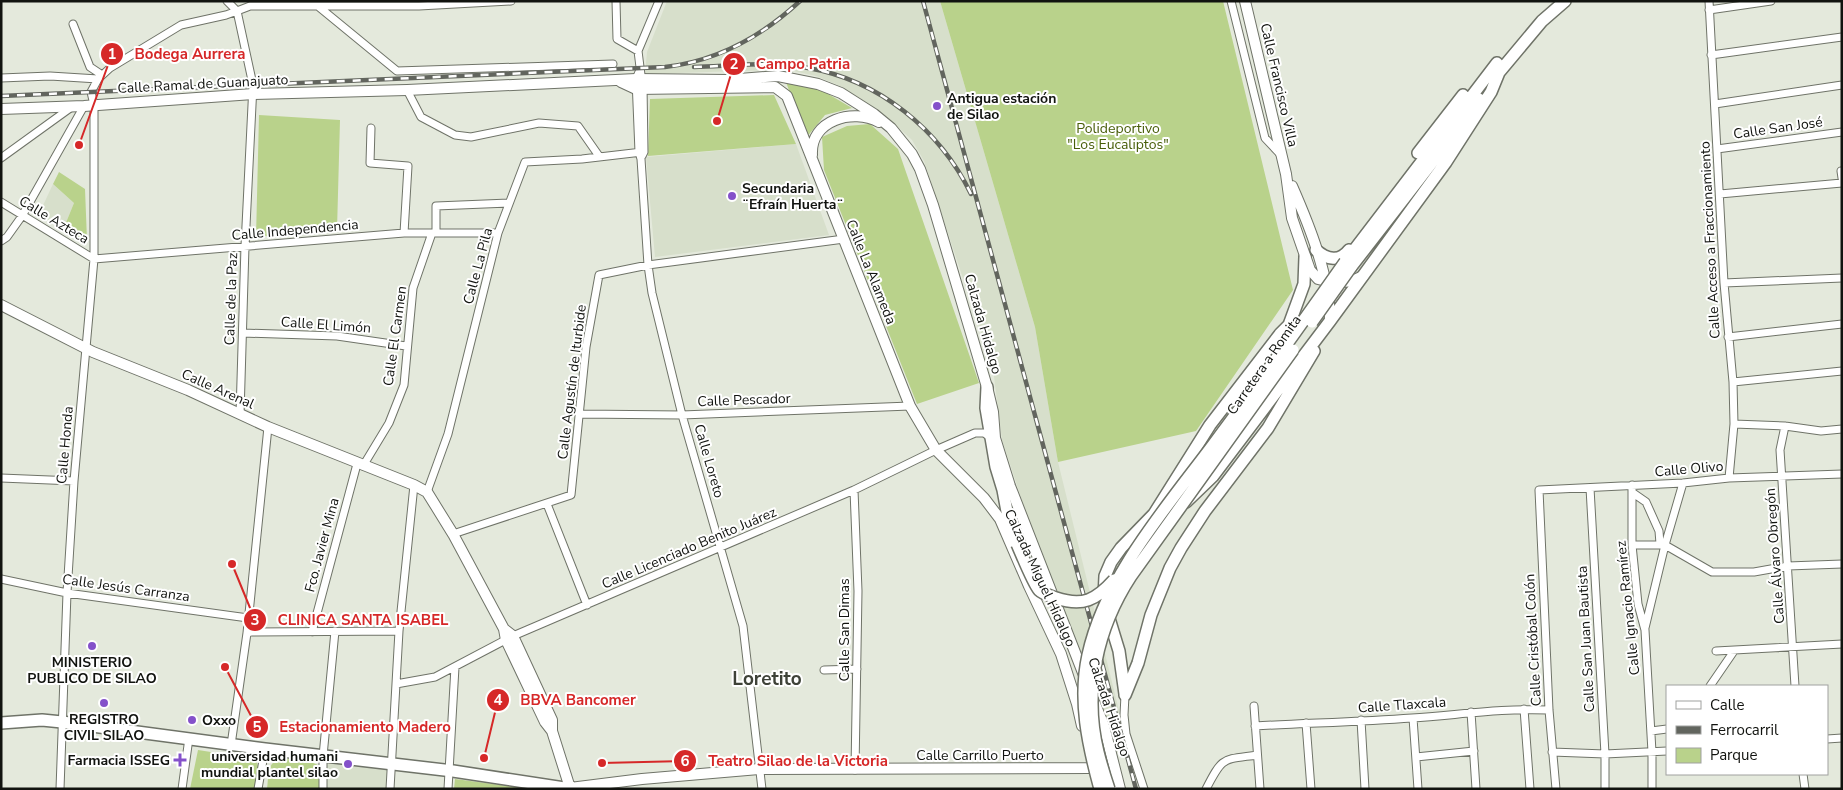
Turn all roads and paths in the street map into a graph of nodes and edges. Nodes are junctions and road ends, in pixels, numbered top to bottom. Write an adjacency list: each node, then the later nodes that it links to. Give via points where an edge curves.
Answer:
1 (227, 1): 14 (street)
2 (511, 1): 12 (street)
3 (616, 1): 17 (street, via 617,39)
4 (659, 1): 17 (street)
5 (1231, 1): 37 (street, via 1265,138)
6 (1245, 1): 37 (street, Calle Francisco Villa)
7 (1555, 1): 20 (main road, Carretera a Romita, via 1537,17)
8 (1565, 1): 20 (main road, Carretera a Romita)
9 (1709, 1): 13 (street, Calle Acceso a Fraccionamiento)
10 (1771, 1): 13 (street)
11 (251, 4): 12 (street); 14 (street)
12 (319, 7): 19 (street, via 396,71)
13 (1709, 10): 18 (street, Calle Acceso a Fraccionamiento)
14 (237, 11): 22 (street, via 181,25); 28 (street, Calle de la Paz)
15 (73, 24): 22 (street, via 90,67)
16 (1842, 37): 18 (street)
17 (638, 51): 24 (street, Calle Loreto)
18 (1711, 55): 29 (street, Calle Acceso a Fraccionamiento)
19 (612, 64)
20 (1497, 68): 53 (main road, via 1472,84 1442,120 1346,255 1334,259); 56 (main road, Carretera a Romita, via 1458,129); 58 (main road, via 1491,92 1465,134)
21 (778, 76): 24 (street, Calzada Hidalgo); 26 (street); 33 (street, Calzada Hidalgo, via 818,84 841,93)
22 (100, 77): 23 (street); 30 (street, Calle Honda)
23 (1, 78)
24 (640, 82): 26 (street); 27 (street, Calle Ramal de Guanajuato); 36 (street, Calle Loreto)
25 (1842, 85): 29 (street)
26 (775, 87): 40 (street, Calle La Alameda, via 787,96)
27 (407, 90): 28 (street, Calle Ramal de Guanajuato); 38 (street, via 421,117 455,135 471,137 540,123 578,126)
28 (253, 94): 30 (street, Calle Ramal de Guanajuato); 52 (street, Calle de la Paz)
29 (1715, 104): 35 (street, Calle Acceso a Fraccionamiento)
30 (84, 105): 31 (street, Calle Ramal de Guanajuato); 39 (street); 46 (street); 55 (street, Calle Honda)
31 (1, 108)
32 (371, 128): 48 (street, via 370,163 408,166)
33 (891, 128): 40 (street, via 860,116 836,120 822,126 815,136); 74 (street, Calzada Hidalgo, via 912,154 927,186)
34 (1842, 132): 35 (street, Calle San José)
35 (1717, 149): 43 (street, Calle Acceso a Fraccionamiento)
36 (641, 154): 38 (street, Calle La Pila); 57 (street, Calle Loreto)
37 (1282, 155): 41 (street, Calle Francisco Villa)
38 (599, 156): 45 (street, Calle La Pila, via 525,162)
39 (1, 158)
40 (812, 160): 50 (street, Calle La Alameda)
41 (1286, 174): 53 (street, Calle Francisco Villa, via 1304,212); 54 (street, Calle Francisco Villa, via 1292,218)
42 (1842, 183): 43 (street)
43 (1720, 194): 61 (street, Calle Acceso a Fraccionamiento)
44 (1, 202): 46 (street, Calle Azteca)
45 (509, 203): 47 (street, Calle El Carmen, via 436,206); 49 (street, Calle La Pila)
46 (22, 216): 51 (street); 55 (street, Calle Azteca)
47 (434, 232): 48 (street, Calle Independencia); 49 (street, Calle Independencia); 70 (street, Calle El Carmen, via 413,288)
48 (404, 233): 52 (street, Calle Independencia)
49 (498, 233): 97 (street, Calle La Pila, via 448,434)
50 (844, 239): 57 (street, Calle Agustín de Iturbide); 75 (street, Calle La Alameda)
51 (1, 241)
52 (245, 246): 55 (street, Calle Independencia); 66 (street, Calle de la Paz)
53 (1316, 250): 60 (street, Calle Francisco Villa)
54 (1305, 257): 60 (street, Calle Francisco Villa, via 1314,275); 65 (main road, via 1304,284)
55 (94, 259): 71 (street, Calle Honda)
56 (1348, 264): 99 (main road, Carretera a Romita, bridge); 101 (main road, Carretera a Romita, bridge)
57 (648, 265): 77 (street, Calle Agustín de Iturbide, via 599,275 586,347); 78 (street, Calle Loreto)
58 (1364, 275): 60 (street, via 1343,283); 63 (main road)
59 (1842, 278): 61 (street)
60 (1325, 282): 63 (street, Calle Francisco Villa)
61 (1724, 283): 68 (street, Calle Acceso a Fraccionamiento)
62 (1, 305): 71 (street, Calle Arenal)
63 (1330, 321): 69 (main road); 133 (main road, via 1268,428 1206,511 1170,568 1150,615 1138,663)
64 (1842, 324): 68 (street)
65 (1289, 325): 67 (main road); 69 (main road, via 1307,324 1312,328)
66 (243, 333): 70 (street, Calle El Limón, via 337,336); 76 (street, Calle de la Paz)
67 (1280, 334): 101 (main road, bridge, via 1274,350 1186,470); 133 (main road, via 1210,425 1154,514 1111,562 1105,576 1105,605 1119,651)
68 (1728, 337): 73 (street, Calle Acceso a Fraccionamiento)
69 (1315, 340): 99 (main road, bridge, via 1213,476)
70 (406, 346): 85 (street, Calle El Carmen, via 404,385 389,424)
71 (86, 348): 76 (street, Calle Arenal); 90 (street, Calle Honda)
72 (1842, 371): 73 (street)
73 (1733, 382): 79 (street, Calle Acceso a Fraccionamiento)
74 (987, 387): 83 (main road, via 986,408); 103 (street, Calzada Hidalgo, via 995,438)
75 (910, 406): 78 (street, Calle Pescador); 84 (street, Calle La Alameda)
76 (240, 414): 81 (street, Calle Arenal)
77 (579, 414): 78 (street, Calle Pescador); 100 (street, Calle Agustín de Iturbide, via 571,495)
78 (682, 414): 107 (street, Calle Loreto)
79 (1734, 424): 80 (street); 89 (street, Calle Acceso a Fraccionamiento)
80 (1785, 426): 82 (street, via 1821,431); 87 (street, Calle Álvaro Obregón, via 1780,450)
81 (268, 428): 85 (street, Calle Arenal); 114 (street)
82 (1842, 429)
83 (991, 438): 84 (street, Calle Licenciado Benito Juárez, via 984,433 975,434); 106 (main road)
84 (936, 450): 95 (street, Calle Licenciado Benito Juárez); 98 (street, Calle La Alameda)
85 (360, 465): 92 (street, Calle Arenal); 118 (street, Fco. Javier Mina)
86 (1842, 474): 87 (street, Calle Olivo)
87 (1782, 477): 89 (street, Calle Olivo); 109 (street, Calle Álvaro Obregón)
88 (1, 478): 90 (street)
89 (1729, 478): 91 (street, Calle Olivo)
90 (74, 481): 112 (street, Calle Honda)
91 (1683, 483): 94 (street, Calle Olivo); 105 (street)
92 (414, 485): 97 (street, Calle Arenal); 117 (street)
93 (1590, 488): 94 (street, Calle Olivo); 96 (street, Calle Olivo); 157 (street, Calle San Juan Bautista)
94 (1633, 489): 104 (street, Calle Ignacio Ramírez); 105 (street, via 1646,502)
95 (854, 490): 107 (street, Calle Licenciado Benito Juárez); 128 (street, Calle San Dimas)
96 (1539, 490): 136 (street, Calle Cristóbal Colón)
97 (427, 492): 102 (street)
98 (984, 498): 106 (street, Calzada Miguel Hidalgo)
99 (1185, 503): 178 (main road, Carretera a Romita, bridge, via 1118,596 1100,640 1095,666 1093,720)
100 (546, 504): 102 (street, Calle Agustín de Iturbide); 113 (street)
101 (1156, 522): 110 (main road, Carretera a Romita, bridge)
102 (453, 534): 120 (street)
103 (1033, 544): 106 (street, via 1026,551 1019,552); 123 (street, Calzada Hidalgo)
104 (1632, 545): 105 (street); 115 (street, Calle Ignacio Ramírez, via 1638,604)
105 (1662, 545): 109 (street, via 1712,572 1754,572); 115 (street)
106 (1015, 547): 110 (main road, bridge, via 1039,590 1070,602 1082,603 1100,595); 126 (street, Calzada Miguel Hidalgo)
107 (722, 548): 113 (street, Calle Licenciado Benito Juárez); 164 (street, Calle Loreto, via 742,626)
108 (1842, 564): 109 (street)
109 (1788, 566): 122 (street, Calle Álvaro Obregón)
110 (1125, 568): 177 (main road, Carretera a Romita, bridge, via 1102,612 1085,676 1085,723)
111 (1, 579): 112 (street, Calle Jesús Carranza)
112 (67, 593): 114 (street, Calle Jesús Carranza); 140 (street, Calle Honda)
113 (587, 605): 120 (street, Calle Licenciado Benito Juárez)
114 (248, 618): 119 (street)
115 (1645, 630): 147 (street, Calle Ignacio Ramírez)
116 (335, 631): 117 (street); 118 (street); 159 (street)
117 (399, 631): 130 (street)
118 (312, 632): 119 (street)
119 (247, 633): 151 (street)
120 (510, 638): 127 (street, Calle Licenciado Benito Juárez); 168 (street, via 545,722 552,731)
121 (1842, 644): 122 (street)
122 (1793, 646): 124 (street); 132 (street, Calle Álvaro Obregón)
123 (1073, 649): 126 (street); 143 (street, Calzada Hidalgo)
124 (1734, 650): 125 (street); 131 (street)
125 (1716, 651)
126 (1061, 654): 145 (street, Calzada Miguel Hidalgo)
127 (455, 667): 130 (street, Calle Licenciado Benito Juárez, via 435,677); 166 (street)
128 (857, 669): 129 (street); 165 (street, Calle San Dimas)
129 (824, 670)
130 (396, 684): 161 (street)
131 (1711, 685)
132 (1795, 685)
133 (1125, 695): 180 (street, via 1126,734)
134 (1254, 706): 144 (street)
135 (1524, 709): 136 (street, Calle Tlaxcala); 137 (street, Calle Tlaxcala); 187 (street)
136 (1549, 710): 155 (street, Calle Cristóbal Colón)
137 (1471, 712): 138 (street, Calle Tlaxcala); 153 (street)
138 (1413, 718): 139 (street, Calle Tlaxcala); 160 (street)
139 (1361, 720): 142 (street, Calle Tlaxcala); 184 (street)
140 (62, 722): 141 (main road); 148 (main road); 169 (street, Calle Honda)
141 (1, 723)
142 (1306, 723): 144 (street, Calle Tlaxcala); 183 (street)
143 (1104, 726): 145 (street); 162 (street, Calzada Hidalgo)
144 (1256, 726): 158 (street)
145 (1082, 727): 163 (street, Calzada Miguel Hidalgo)
146 (1666, 729): 147 (street)
147 (1651, 731): 156 (street, Calle Ignacio Ramírez)
148 (189, 738): 151 (main road); 170 (street)
149 (1842, 738): 150 (street)
150 (1828, 739)
151 (231, 745): 152 (main road)
152 (266, 749): 159 (main road); 171 (street)
153 (1474, 751): 160 (street); 186 (street)
154 (1666, 751): 156 (street)
155 (1552, 752): 157 (street); 188 (street, Calle Cristóbal Colón)
156 (1652, 752): 157 (street); 190 (street, Calle Ignacio Ramírez)
157 (1605, 754): 189 (street, Calle San Juan Bautista)
158 (1257, 755): 181 (street, via 1222,762); 182 (street)
159 (323, 756): 161 (main road); 172 (street)
160 (1416, 757): 185 (street)
161 (392, 764): 166 (main road); 173 (street)
162 (1114, 764): 163 (street, Calle Carrillo Puerto); 179 (street, Calzada Hidalgo)
163 (1091, 768): 165 (street, Calle Carrillo Puerto); 176 (street, Calzada Miguel Hidalgo)
164 (759, 769): 165 (street, Calle Carrillo Puerto); 168 (street, Calle Carrillo Puerto); 175 (street, Calle Loreto)
165 (855, 770)
166 (449, 771): 168 (main road); 174 (street)
167 (1803, 775): 191 (street)
168 (571, 788)
169 (60, 789)
170 (182, 789)
171 (258, 789)
172 (323, 789)
173 (390, 789)
174 (448, 789)
175 (762, 789)
176 (1096, 789)
177 (1100, 789)
178 (1109, 789)
179 (1120, 789)
180 (1144, 789)
181 (1206, 789)
182 (1260, 789)
183 (1311, 789)
184 (1365, 789)
185 (1418, 789)
186 (1476, 789)
187 (1530, 789)
188 (1556, 789)
189 (1605, 789)
190 (1652, 789)
191 (1805, 789)

